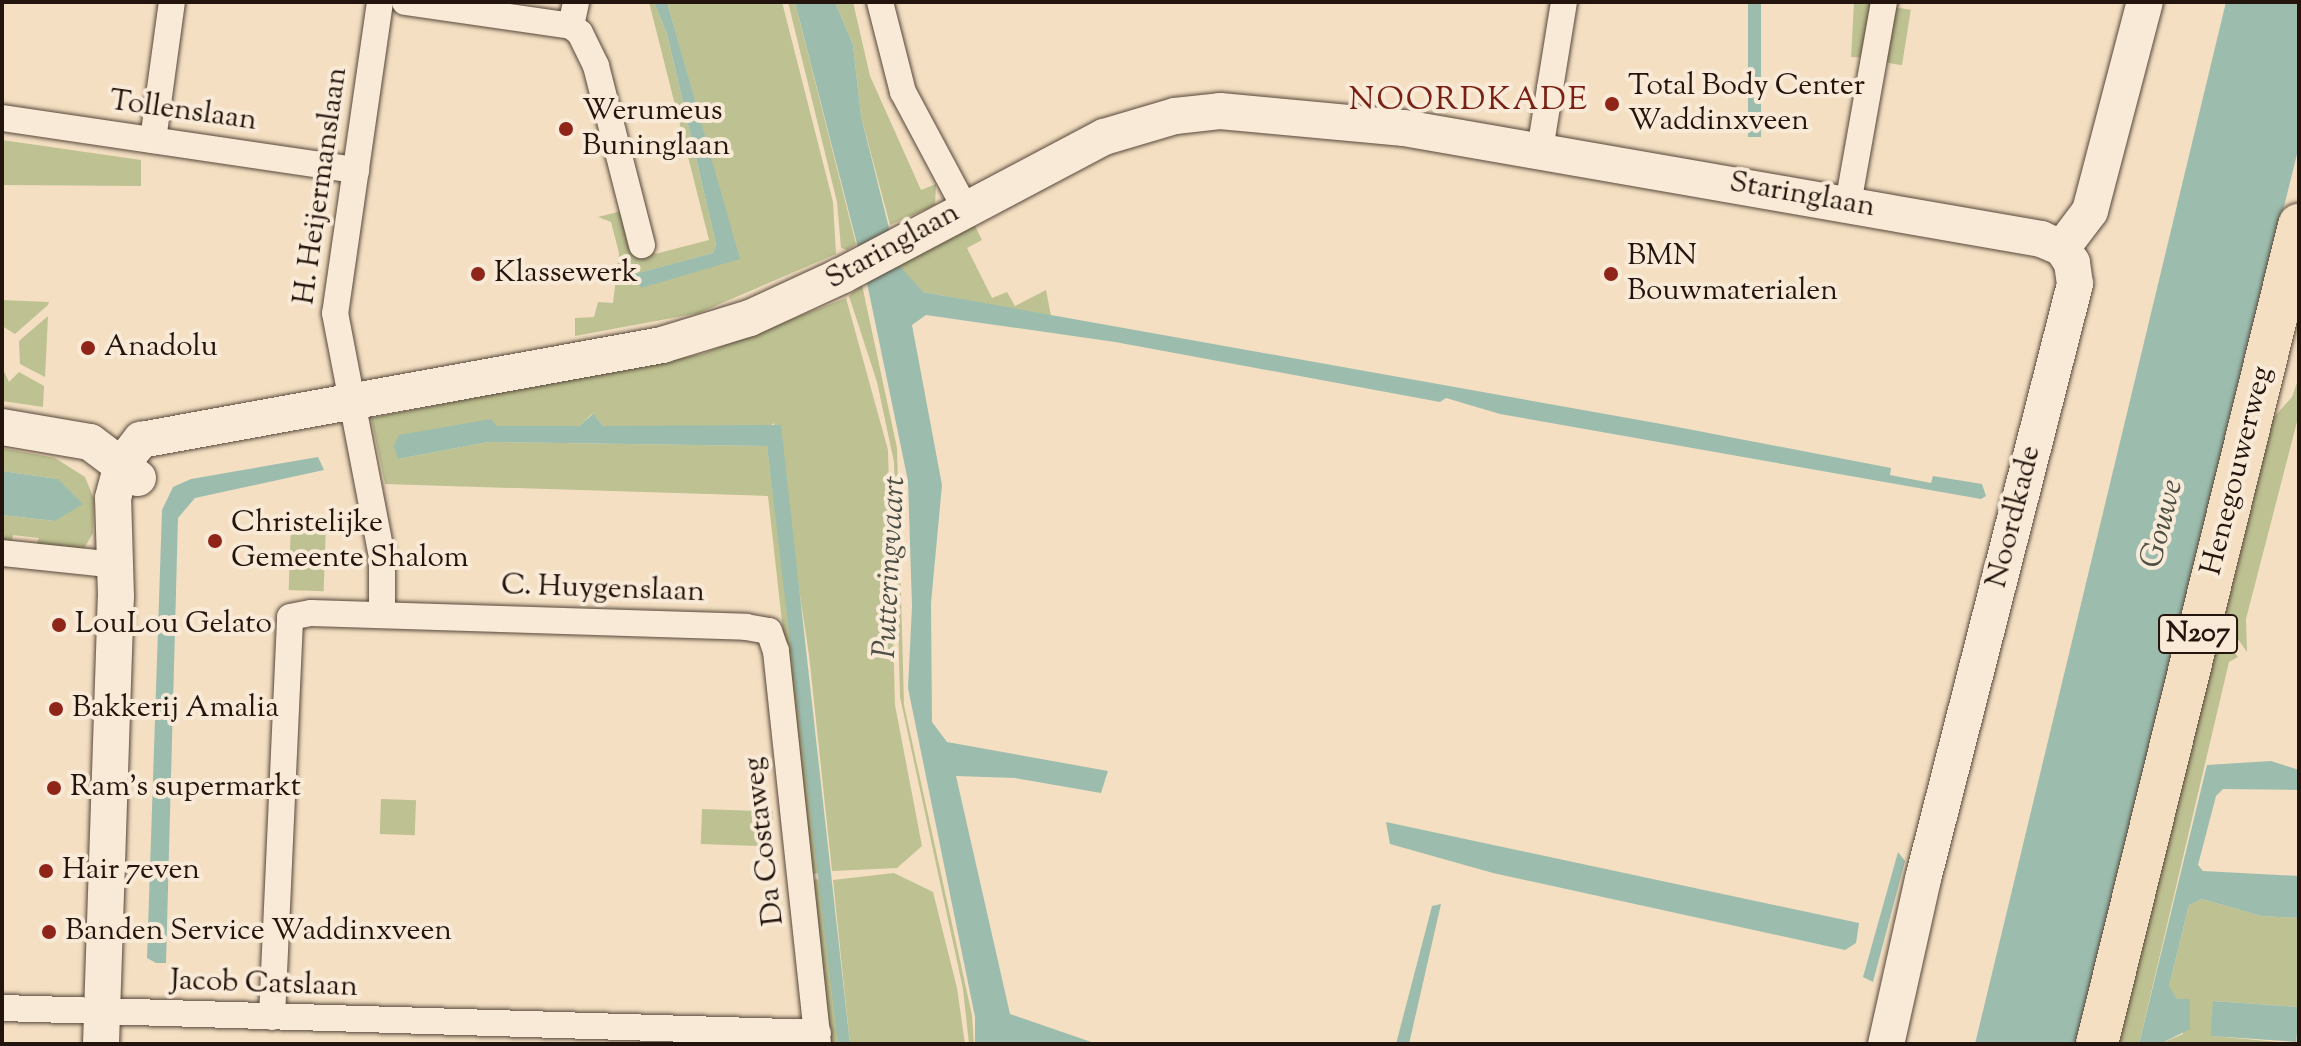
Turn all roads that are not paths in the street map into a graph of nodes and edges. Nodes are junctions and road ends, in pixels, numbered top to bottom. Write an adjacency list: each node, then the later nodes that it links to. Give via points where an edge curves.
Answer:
1 (172, 2): 10 (street)
2 (380, 2): 12 (street, H. Heijermanslaan)
3 (405, 2): 8 (street)
4 (880, 2): 14 (street, via 903,92)
5 (1564, 2): 11 (street)
6 (1884, 2): 13 (street)
7 (2145, 2): 17 (street, via 2090,211)
8 (574, 14): 16 (street, via 596,66)
9 (2, 118): 10 (street, Tollenslaan)
10 (153, 140): 12 (street, Tollenslaan)
11 (1540, 150): 13 (street, Staringlaan); 14 (street, Staringlaan, via 1343,120 1220,111 1175,116 1104,137)
12 (356, 170): 18 (street, H. Heijermanslaan, via 335,313)
13 (1848, 204): 17 (street, Staringlaan, via 2041,239)
14 (965, 208): 18 (street, Staringlaan, via 857,268 750,318 662,345)
15 (2299, 225): 32 (main road, Henegouwerweg / N207)
16 (642, 245)
17 (2062, 248): 31 (street, Noordkade, via 2072,263 2075,284 1926,866)
18 (350, 404): 20 (street, Staringlaan, via 149,435); 23 (street, H. Heijermanslaan, via 382,558)
19 (2, 427): 20 (street, via 90,442)
20 (130, 471): 21 (street, via 113,498)
21 (117, 552): 22 (street); 27 (street)
22 (2, 553)
23 (382, 615): 24 (street, C. Huygenslaan); 26 (street, C. Huygenslaan, via 290,617)
24 (769, 631): 30 (street, Da Costaweg)
25 (2, 1008): 27 (street, Jacob Catslaan)
26 (272, 1017): 27 (street, Jacob Catslaan); 28 (street, Jacob Catslaan)
27 (101, 1028)
28 (424, 1033): 29 (street, Jacob Catslaan)
29 (629, 1036): 30 (street, Jacob Catslaan)
30 (818, 1039)
31 (1886, 1044)
32 (2097, 1044)

